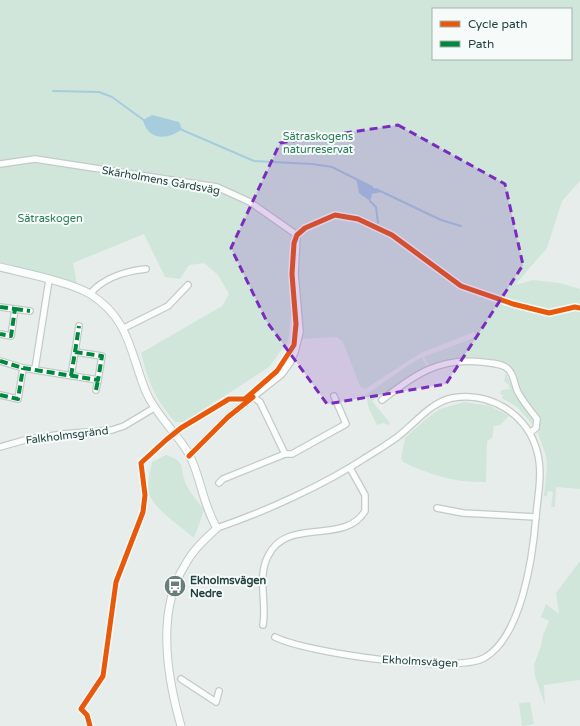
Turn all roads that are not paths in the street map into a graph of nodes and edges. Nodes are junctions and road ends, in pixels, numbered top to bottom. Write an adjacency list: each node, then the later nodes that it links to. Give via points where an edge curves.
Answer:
1 (0, 164): 22 (street, Skärholmens Gårdsväg, via 36,159 217,187 250,202 297,235 295,274 300,323 298,343 290,363 282,374)
2 (0, 267): 4 (street)
3 (146, 269): 6 (street, via 133,270 104,281)
4 (49, 280): 6 (street); 16 (street)
5 (188, 285): 11 (street, via 168,306)
6 (90, 294): 11 (street)
7 (0, 307): 8 (street)
8 (15, 309): 9 (street); 12 (street, via 11,336)
9 (30, 311)
10 (79, 326): 13 (street)
11 (124, 328): 24 (street)
12 (0, 334)
13 (75, 352): 17 (street); 18 (street, via 102,356)
14 (0, 361): 15 (street)
15 (23, 368): 16 (street); 20 (street, via 18,398)
16 (35, 369): 17 (street)
17 (71, 376): 18 (street)
18 (98, 380): 19 (street)
19 (96, 390)
20 (0, 395)
21 (334, 396): 27 (street, via 346,424 292,454)
22 (253, 397): 27 (street, via 260,402); 28 (street, via 228,417)
23 (382, 400): 25 (street, via 423,371 443,364 467,360 492,363 510,370 518,394 537,419 536,428)
24 (154, 408): 26 (street, Falkholmsgränd, via 124,426 112,430 62,434); 28 (street)
25 (530, 432): 29 (street, Ekholmsvägen, via 519,417 494,402 467,396 451,398 428,410 397,437); 32 (street, Ekholmsvägen, via 538,452 540,468)
26 (0, 447)
27 (284, 454): 30 (street)
28 (189, 456): 33 (street)
29 (350, 468): 33 (street, Ekholmsvägen, via 272,506); 34 (street, via 365,495 365,511 353,524 286,537 273,547 267,556 263,577)
30 (219, 483)
31 (437, 508): 32 (street, via 463,513)
32 (536, 517): 35 (street, Ekholmsvägen, via 532,556 524,593 500,644 485,657 462,664 413,663 339,653 284,642)
33 (217, 528): 38 (street, Ekholmsvägen, via 184,566 170,605 170,670)
34 (264, 625)
35 (275, 637)
36 (181, 679): 37 (street, via 216,702)
37 (218, 691)
38 (181, 726)

